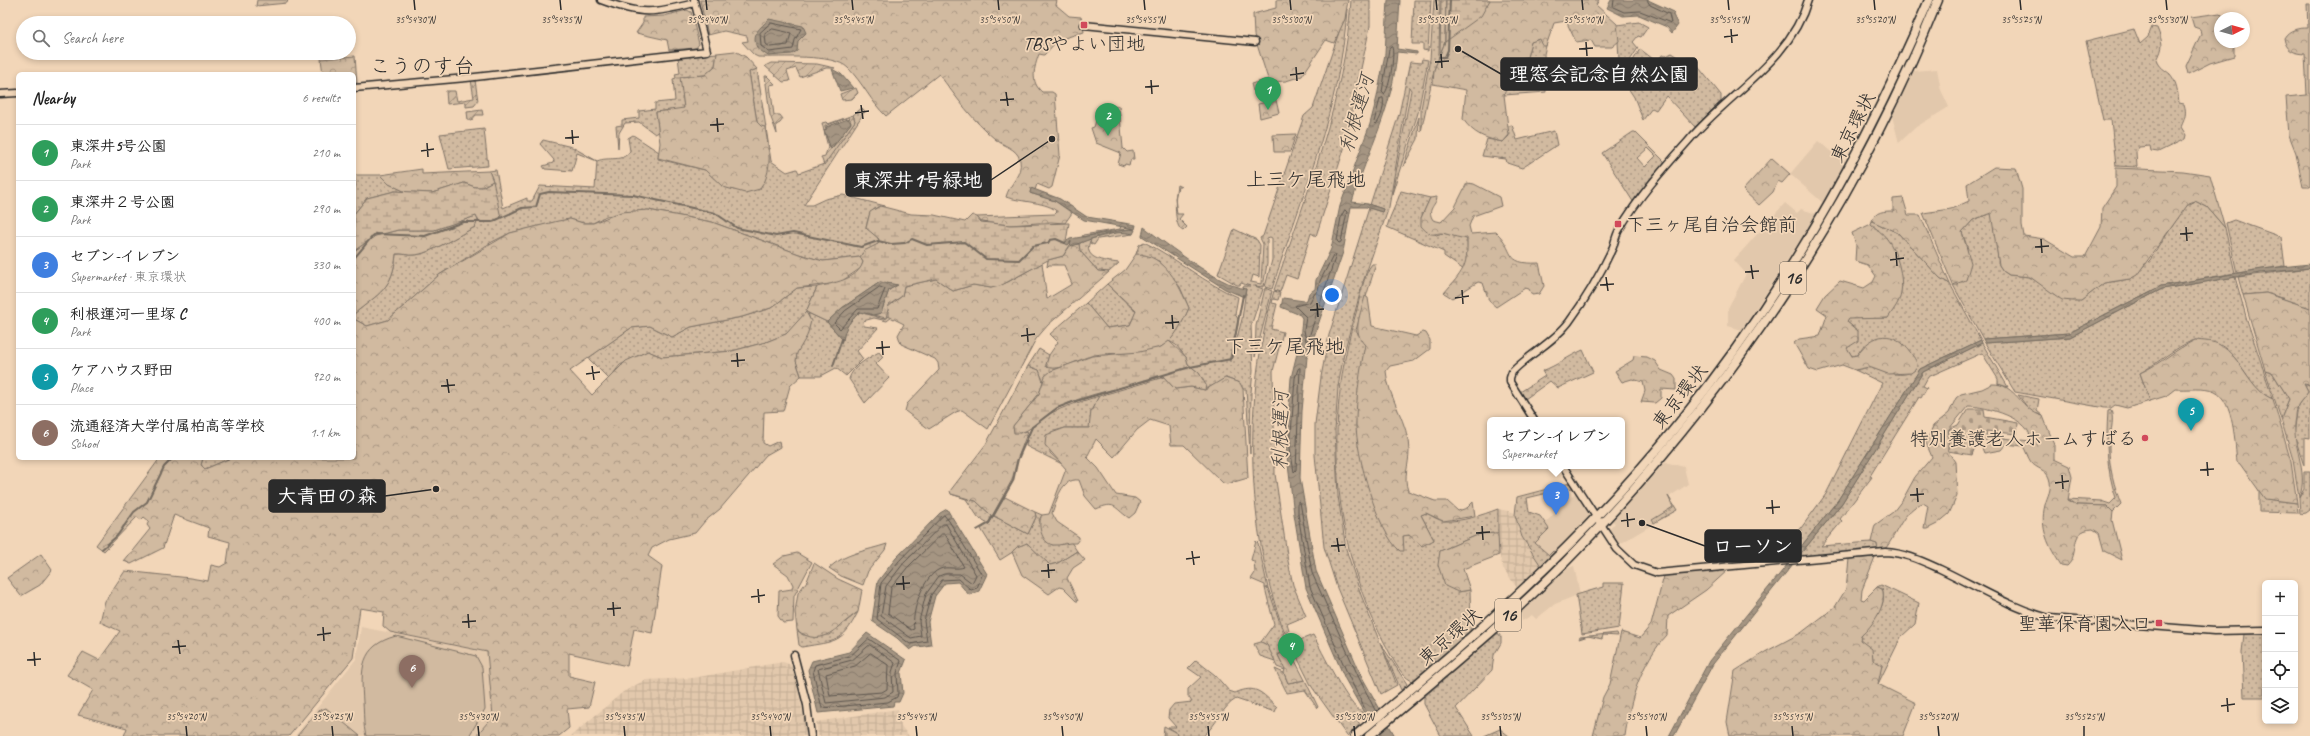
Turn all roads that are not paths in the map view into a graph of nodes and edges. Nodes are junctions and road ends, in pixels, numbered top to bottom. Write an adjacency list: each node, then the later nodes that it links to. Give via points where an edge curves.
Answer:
1 (601, 0): 5 (street, via 630,11 643,12 662,11)
2 (1808, 0): 11 (street, via 1796,27 1770,62 1695,133 1632,210 1618,232 1613,247 1587,296 1561,332 1512,372 1510,382)
3 (1929, 0): 13 (highway, 東京環状 / 16, via 1900,69 1852,164 1771,298 1678,425)
4 (1938, 0): 14 (highway, 東京環状 / 16, via 1859,168 1784,293 1708,399)
5 (694, 2): 8 (street, via 707,50 466,78)
6 (1084, 25): 7 (street)
7 (1255, 42)
8 (356, 88)
9 (16, 93): 10 (street)
10 (0, 94)
11 (1532, 417)
12 (1565, 469): 13 (street)
13 (1596, 517): 14 (street); 17 (highway, 東京環状 / 16, via 1512,601)
14 (1601, 525): 15 (street, via 1622,556 1650,572 1899,553 2021,609 2050,618 2214,631); 17 (highway, 東京環状 / 16, via 1533,593)
15 (2262, 630)
16 (794, 655): 18 (street, via 807,705)
17 (1409, 697): 19 (highway, 東京環状 / 16); 20 (highway, 東京環状 / 16)
18 (811, 736)
19 (1355, 736)
20 (1369, 736)

